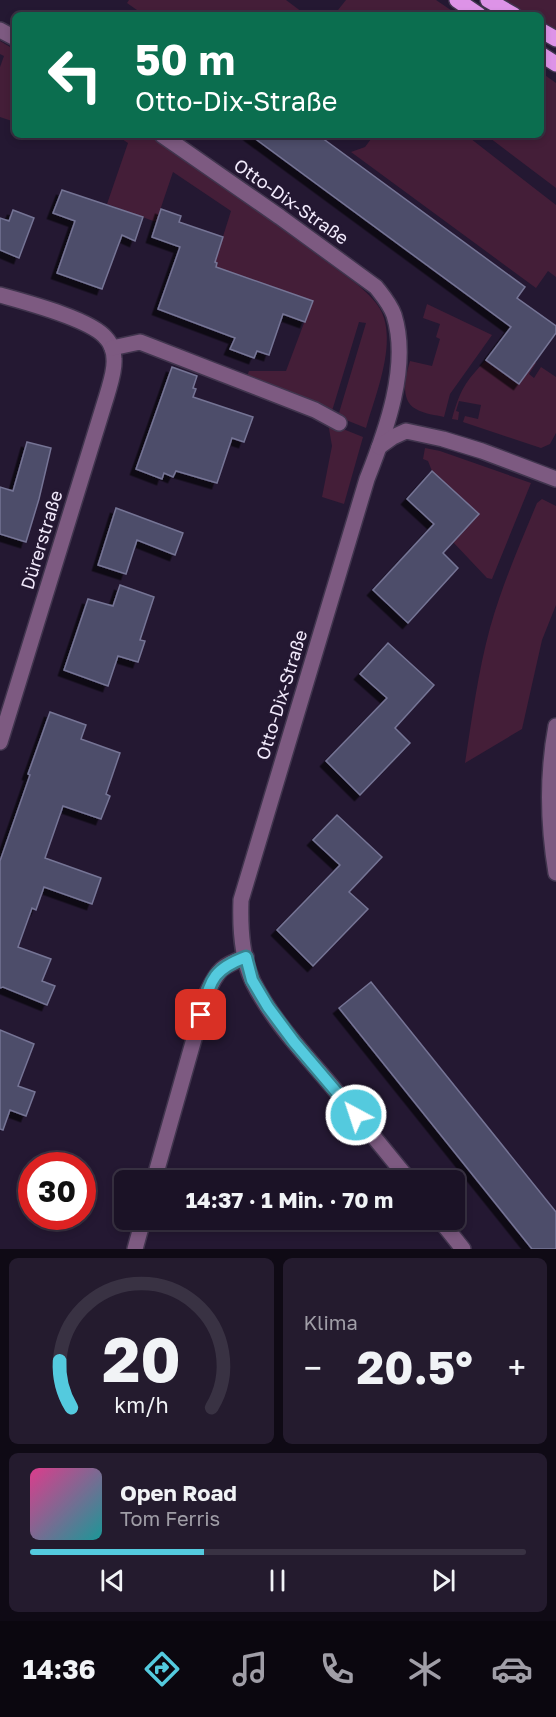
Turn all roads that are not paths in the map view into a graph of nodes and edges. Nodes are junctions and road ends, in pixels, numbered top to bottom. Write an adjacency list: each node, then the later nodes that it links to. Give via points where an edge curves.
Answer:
1 (457, 0): 3 (main road)
2 (488, 0): 4 (main road)
3 (475, 12)
4 (509, 12)
5 (166, 138): 9 (street, Otto-Dix-Straße, via 376,287 388,303 400,352)
6 (0, 295): 7 (street, via 98,330)
7 (112, 348): 8 (street, via 140,342); 12 (street, Dürerstraße, via 114,368 107,395)
8 (339, 423)
9 (380, 447): 10 (street, via 406,431 482,451); 14 (street, Otto-Dix-Straße, via 367,479 242,900 240,928)
10 (556, 479)
11 (556, 726): 13 (street, via 549,792)
12 (0, 742)
13 (556, 873)
14 (246, 957): 15 (street, via 216,973 207,993); 16 (street, Otto-Dix-Straße, via 252,980 273,1014)
15 (157, 1170)
16 (401, 1170)
17 (140, 1230): 19 (street)
18 (448, 1230): 20 (street)
19 (135, 1249)
20 (464, 1249)

